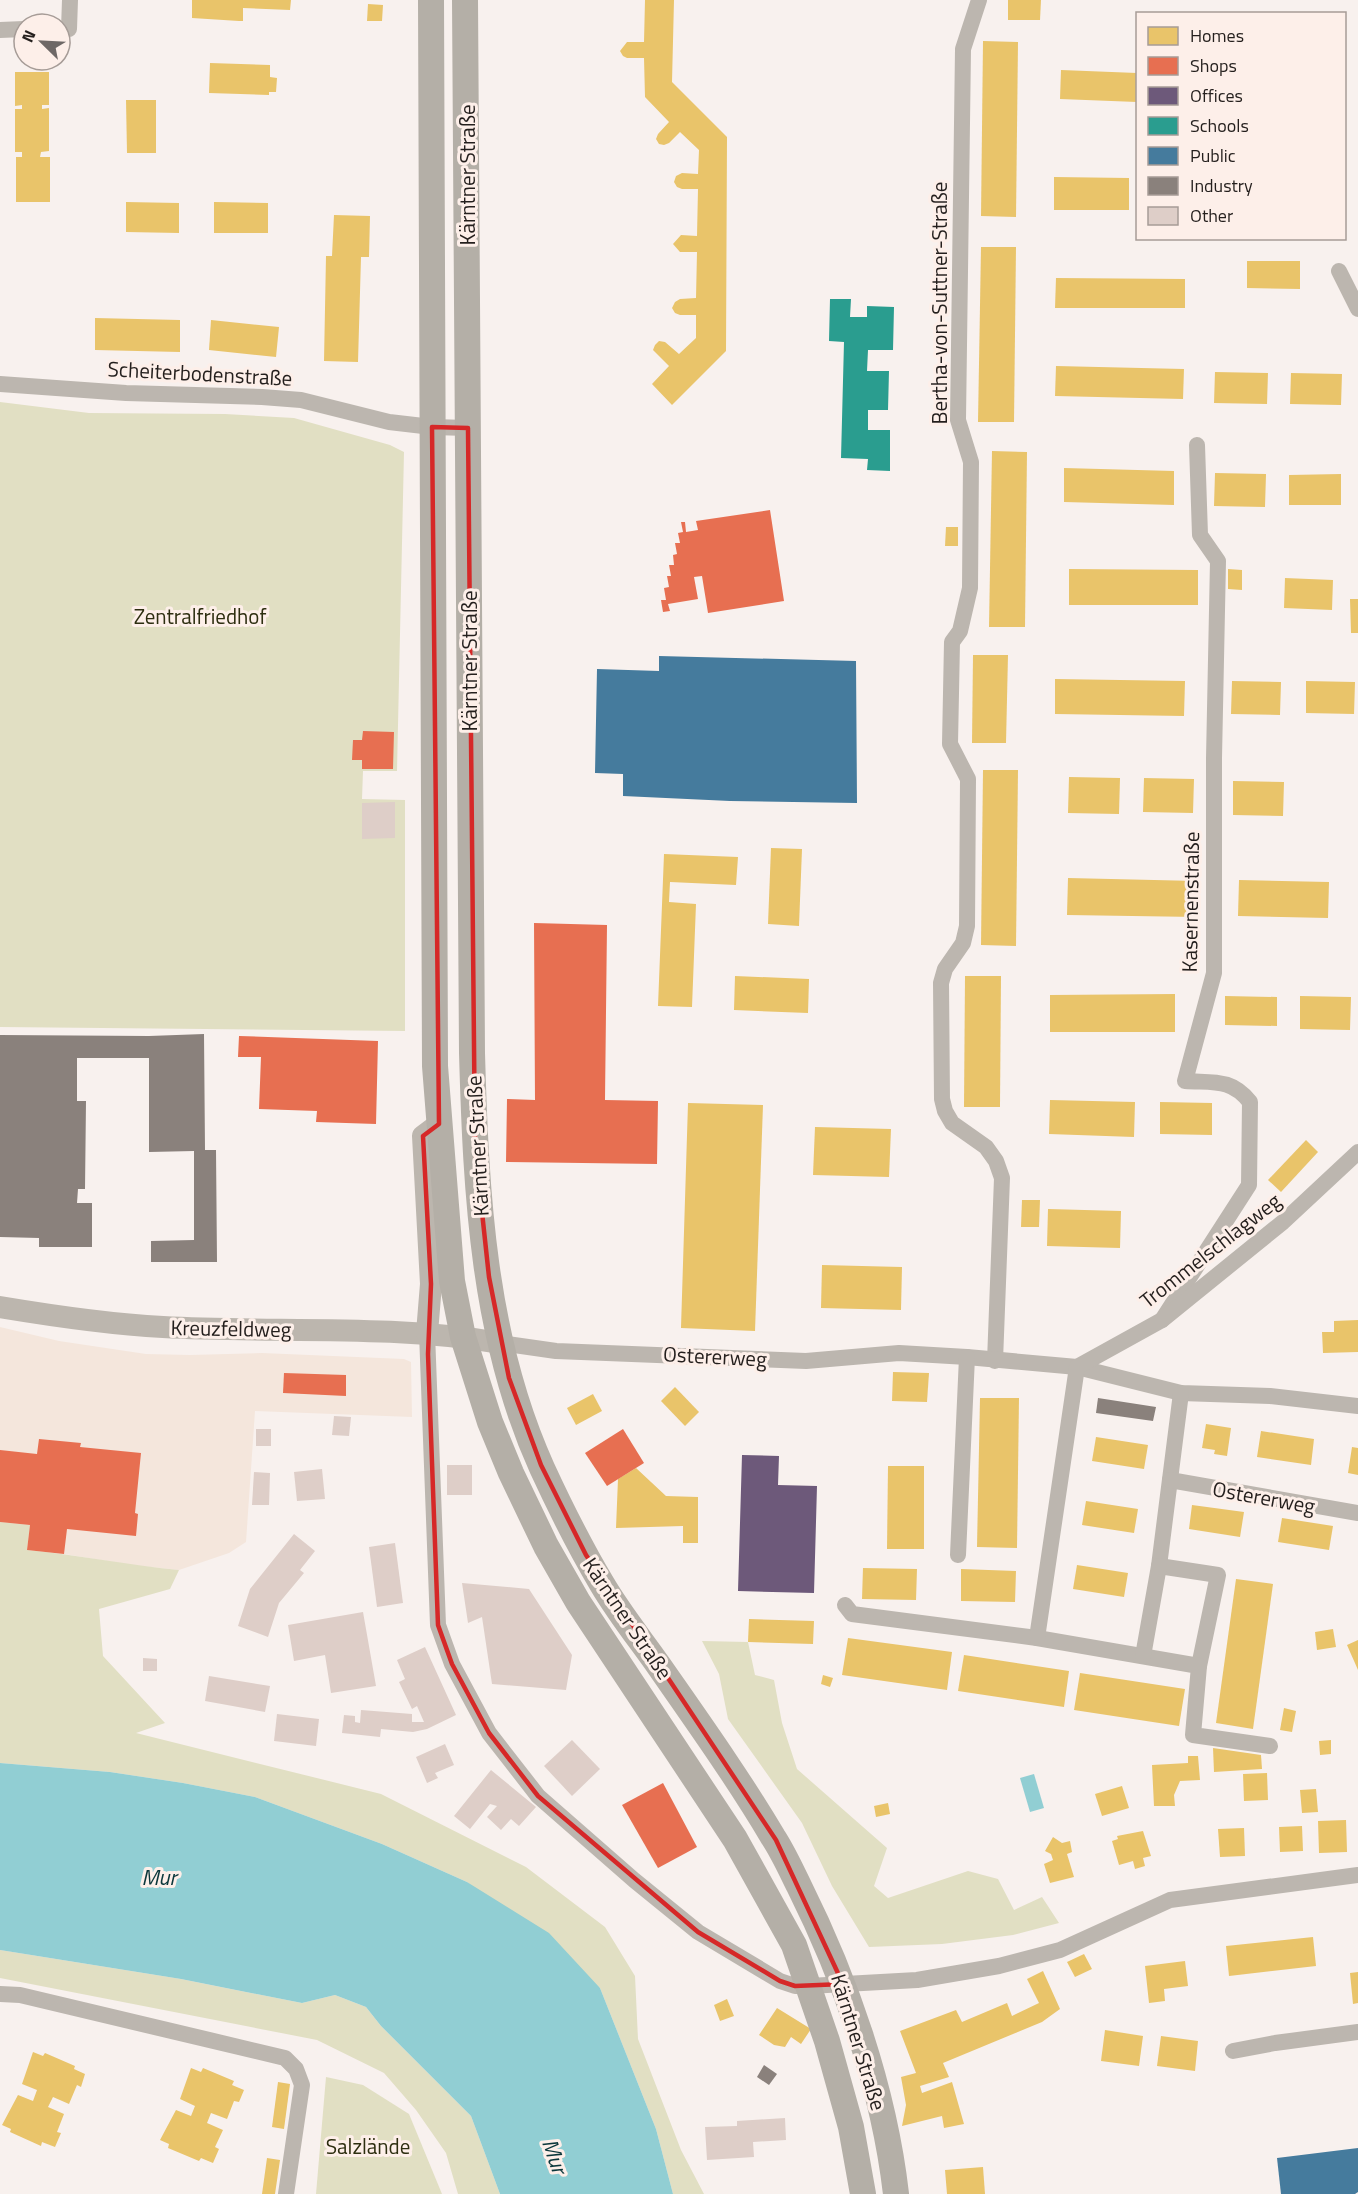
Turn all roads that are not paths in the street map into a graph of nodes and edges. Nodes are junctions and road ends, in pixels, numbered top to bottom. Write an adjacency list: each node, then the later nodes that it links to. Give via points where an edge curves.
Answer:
1 (431, 0): 7 (main road, Kärntner Straße, via 424,187)
2 (465, 0): 8 (main road, Kärntner Straße)
3 (979, 0): 18 (street, Bertha-von-Suttner-Straße, via 963,49 958,420 971,462 970,588 960,631 952,642 950,744 968,779 967,926 963,944 945,969 941,983 942,1099 952,1123 986,1147 1002,1178)
4 (1339, 271): 5 (street)
5 (1358, 309)
6 (0, 384): 7 (street, Scheiterbodenstraße, via 291,399 389,422)
7 (432, 427): 8 (street, Scheiterbodenstraße); 10 (main road, Kärntner Straße, via 435,1066)
8 (468, 428): 16 (main road, Kärntner Straße, via 475,1147 479,1213)
9 (1197, 445): 13 (street, Kasernenstraße, via 1200,535 1218,561 1214,973 1185,1081 1224,1083 1240,1090 1250,1102 1249,1185)
10 (439, 1124): 14 (main road, via 423,1136 431,1284); 15 (main road, Kärntner Straße, via 452,1281)
11 (1358, 1152): 13 (street, Trommelschlagweg, via 1283,1222)
12 (0, 1306): 14 (main road, Kreuzfeldweg, via 96,1322 164,1327)
13 (1162, 1320): 19 (street, Trommelschlagweg)
14 (427, 1333): 15 (main road, Kreuzfeldweg); 33 (street, Kärntner Straße, via 438,1625 452,1664 489,1733 538,1796 698,1932 780,1981)
15 (463, 1337): 16 (main road, Ostererweg); 33 (main road, Kärntner Straße, via 490,1422 546,1546 578,1602 735,1839 794,1945)
16 (500, 1343): 17 (street, Ostererweg, via 556,1350 806,1361 899,1353); 32 (main road, Kärntner Straße, via 519,1412 586,1555 627,1623 712,1741 776,1840)
17 (967, 1357): 18 (street, Ostererweg); 24 (street)
18 (995, 1361): 19 (street, Ostererweg)
19 (1077, 1367): 20 (street, Ostererweg); 27 (street)
20 (1181, 1393): 21 (street, Ostererweg, via 1270,1396); 22 (street)
21 (1358, 1406)
22 (1170, 1480): 23 (street, Ostererweg); 25 (street)
23 (1358, 1514)
24 (958, 1555)
25 (1159, 1566): 28 (street); 29 (street, via 1218,1575)
26 (844, 1605): 27 (street, via 852,1614)
27 (1037, 1638): 28 (street)
28 (1143, 1656): 29 (street)
29 (1199, 1666): 30 (street, via 1192,1735)
30 (1269, 1746)
31 (1358, 1875): 32 (street, via 1170,1899 1060,1950 999,1966 917,1980)
32 (843, 1984): 33 (street); 39 (main road, Kärntner Straße, via 879,2105)
33 (809, 1986): 38 (main road, Kärntner Straße, via 851,2127)
34 (0, 1994): 37 (street, via 20,1995 285,2058 296,2069 302,2085)
35 (1358, 2032): 36 (street)
36 (1233, 2051)
37 (286, 2194)
38 (862, 2194)
39 (896, 2194)

